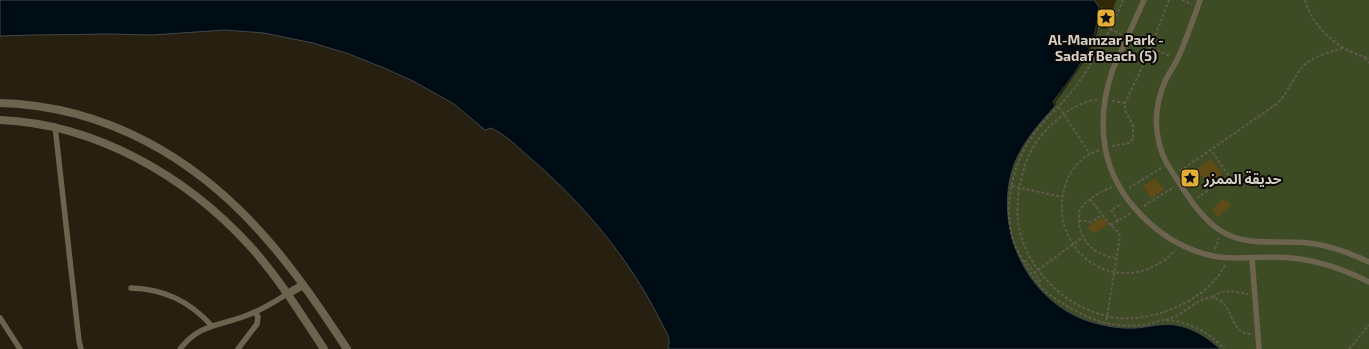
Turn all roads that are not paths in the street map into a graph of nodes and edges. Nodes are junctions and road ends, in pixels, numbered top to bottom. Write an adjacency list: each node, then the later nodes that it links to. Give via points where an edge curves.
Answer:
1 (1144, 0): 6 (lane, via 1113,69 1106,99 1105,147 1118,184 1137,210 1155,228 1179,244 1212,256)
2 (1200, 0): 7 (lane, via 1191,28 1163,87 1157,108 1159,146 1174,175 1204,216 1221,232 1251,242 1288,241 1332,248)
3 (0, 103): 9 (street, via 36,105 78,114 123,130 159,148 193,170 228,198 264,236)
4 (0, 120): 5 (street)
5 (55, 126): 11 (street, via 126,153 191,192 246,242); 16 (lane)
6 (1252, 258): 8 (lane, via 1301,258 1351,272); 21 (lane)
7 (1369, 262)
8 (1369, 282)
9 (303, 284): 11 (street); 20 (street)
10 (131, 288): 14 (lane, via 172,295 190,306)
11 (287, 294): 12 (lane); 19 (street)
12 (255, 312): 14 (lane); 18 (lane, via 257,324)
13 (0, 318): 15 (lane)
14 (211, 325): 17 (lane, via 195,334)
15 (20, 349)
16 (81, 349)
17 (180, 349)
18 (238, 349)
19 (324, 349)
20 (348, 349)
21 (1259, 349)

